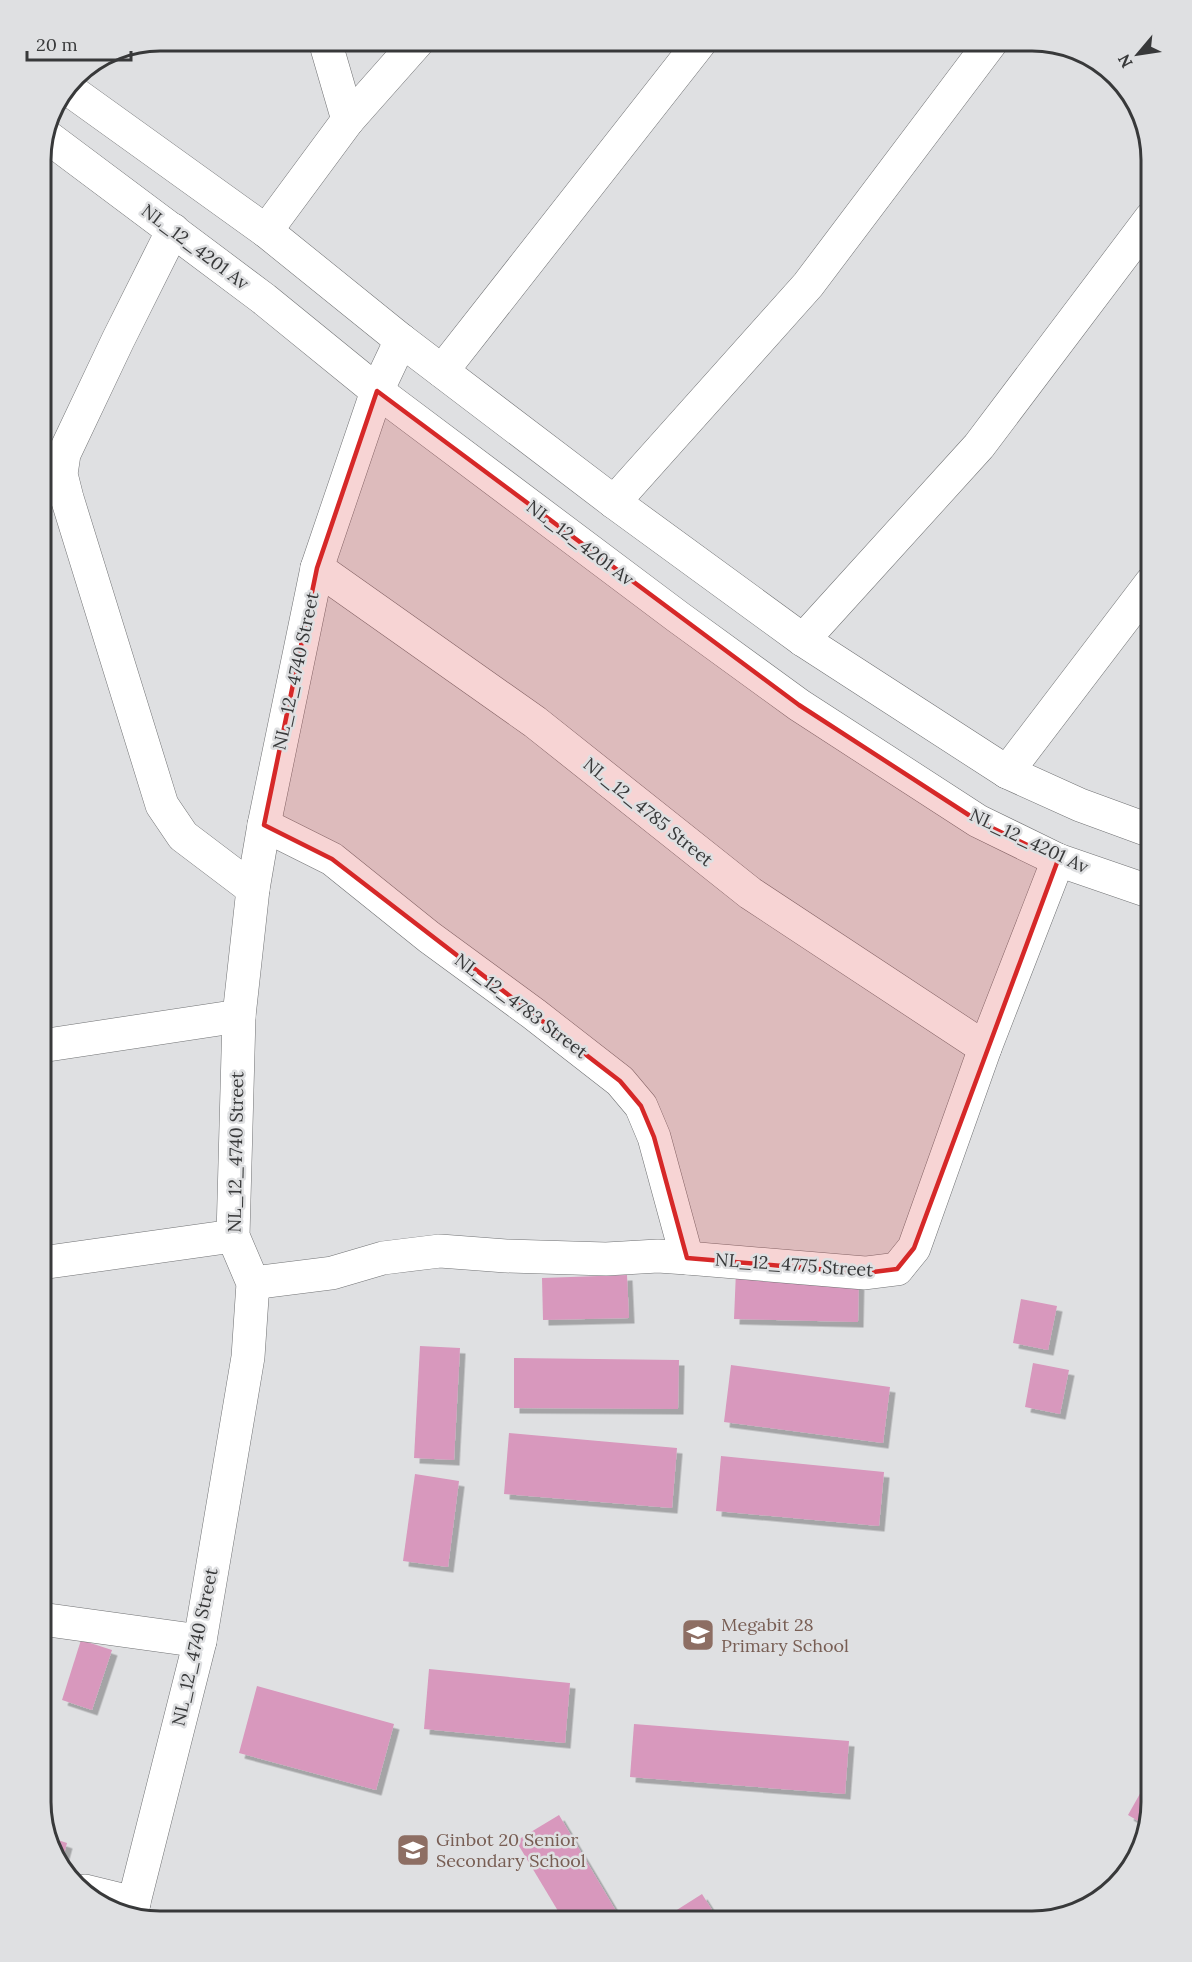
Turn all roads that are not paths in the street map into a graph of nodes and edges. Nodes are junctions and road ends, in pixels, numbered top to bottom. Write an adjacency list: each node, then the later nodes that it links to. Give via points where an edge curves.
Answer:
1 (328, 51): 6 (street)
2 (409, 51): 6 (street)
3 (693, 51): 12 (street)
4 (984, 51): 14 (street, via 808,285)
5 (74, 93): 9 (street)
6 (348, 120): 9 (street)
7 (52, 146): 8 (street, NL_12_4201 Av)
8 (173, 230): 13 (street, NL_12_4201 Av); 23 (street, via 64,454 61,474 162,805 183,836)
9 (266, 231): 11 (street)
10 (1141, 232): 17 (street, via 979,446)
11 (401, 340): 12 (street); 13 (street, NL_12_4740 Street)
12 (442, 371): 14 (street)
13 (378, 391): 15 (street, NL_12_4740 Street); 21 (street, NL_12_4201 Av, via 799,705 978,821)
14 (614, 502): 17 (street)
15 (317, 568): 19 (street, NL_12_4740 Street); 26 (street, NL_12_4785 Street, via 535,722 750,893)
16 (1141, 597): 18 (street)
17 (803, 640): 18 (street)
18 (1007, 772): 20 (street)
19 (264, 825): 23 (street, NL_12_4740 Street); 28 (street, NL_12_4783 Street, via 332,859 620,1081 641,1106 654,1137)
20 (1141, 827)
21 (1058, 860): 22 (street, NL_12_4201 Av); 26 (street, NL_12_4775 Street)
22 (1141, 888)
23 (254, 889): 24 (street, NL_12_4740 Street)
24 (239, 1016): 25 (street); 27 (street, NL_12_4740 Street)
25 (51, 1044)
26 (985, 1048): 28 (street, NL_12_4775 Street, via 914,1248 897,1269 865,1273)
27 (233, 1236): 29 (street); 30 (street, NL_12_4740 Street)
28 (687, 1258): 30 (street, NL_12_4775 Street, via 506,1256 440,1251 382,1258 332,1274)
29 (51, 1262)
30 (253, 1283): 32 (street, NL_12_4740 Street, via 248,1357)
31 (51, 1621): 32 (street)
32 (200, 1641): 33 (street, NL_12_4740 Street)
33 (133, 1907)

